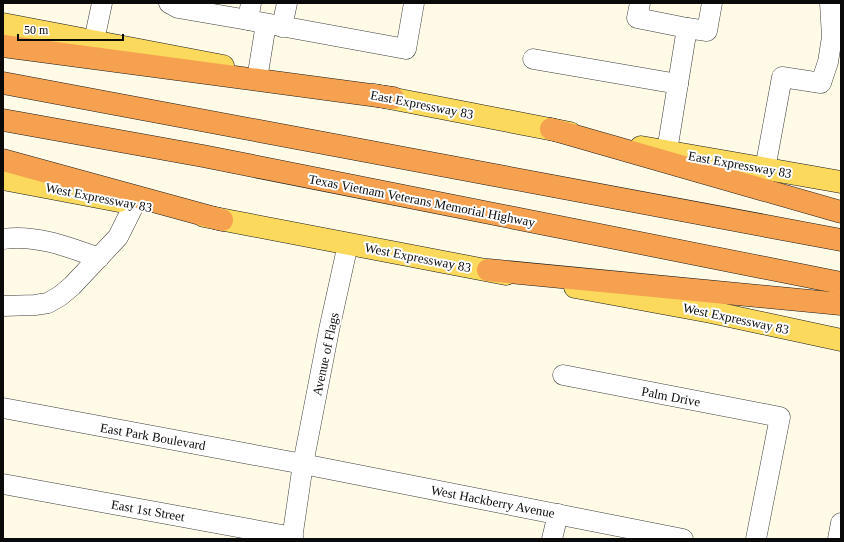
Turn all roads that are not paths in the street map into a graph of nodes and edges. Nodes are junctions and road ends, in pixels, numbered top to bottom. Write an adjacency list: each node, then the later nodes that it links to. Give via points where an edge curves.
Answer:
1 (102, 3): 12 (street)
2 (169, 3): 8 (street, via 178,8)
3 (287, 3): 9 (street)
4 (414, 3): 9 (street, via 406,49)
5 (640, 3): 11 (street, via 637,18)
6 (712, 3): 11 (street, via 707,31)
7 (830, 3): 23 (street, via 832,37 821,83 782,78)
8 (216, 9): 9 (street)
9 (262, 19): 15 (street)
10 (3, 24): 12 (main road, East Expressway 83)
11 (687, 28): 17 (street)
12 (94, 41): 15 (main road, East Expressway 83)
13 (3, 46): 18 (highway)
14 (533, 59): 17 (street)
15 (258, 73): 18 (main road, East Expressway 83)
16 (3, 83): 30 (highway)
17 (678, 84): 21 (street)
18 (393, 98): 20 (main road, East Expressway 83)
19 (3, 120): 34 (highway, Texas Vietnam Veterans Memorial Highway, via 211,158)
20 (551, 129): 21 (main road, East Expressway 83); 27 (highway)
21 (667, 151): 23 (main road, East Expressway 83)
22 (3, 160): 28 (highway)
23 (765, 169): 25 (main road, East Expressway 83)
24 (3, 179): 26 (main road, West Expressway 83)
25 (841, 182)
26 (135, 204): 28 (main road, West Expressway 83); 32 (street, via 118,237)
27 (841, 212)
28 (222, 220): 31 (main road, West Expressway 83)
29 (3, 240): 32 (street, via 37,240)
30 (841, 240)
31 (348, 244): 33 (main road, West Expressway 83); 40 (street, Avenue of Flags)
32 (99, 258): 36 (street, via 72,286 48,303)
33 (488, 270): 35 (highway); 37 (main road, West Expressway 83, via 711,312)
34 (841, 283)
35 (841, 304)
36 (3, 306)
37 (836, 339)
38 (563, 376): 47 (street, Palm Drive, via 780,417)
39 (3, 408): 40 (street, East Park Boulevard)
40 (302, 464): 42 (street, West Hackberry Avenue); 44 (street, Avenue of Flags)
41 (3, 484): 44 (street, East 1st Street)
42 (558, 514): 45 (street); 46 (street, West Hackberry Avenue)
43 (841, 524): 48 (street)
44 (293, 538)
45 (552, 539)
46 (683, 539)
47 (756, 539)
48 (838, 539)

